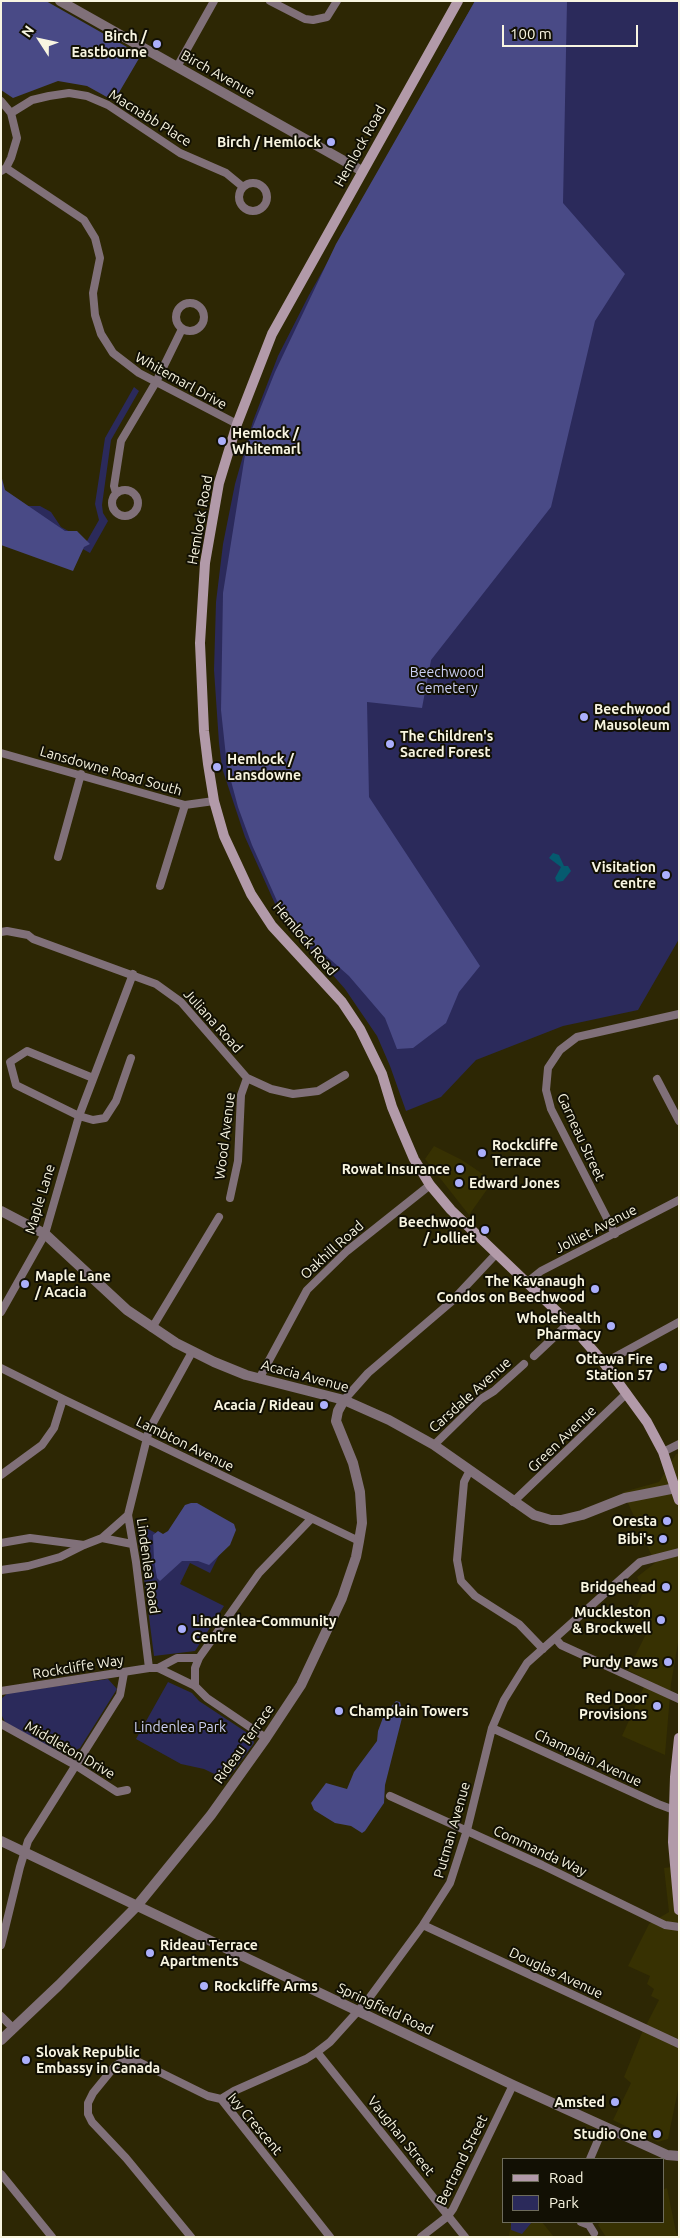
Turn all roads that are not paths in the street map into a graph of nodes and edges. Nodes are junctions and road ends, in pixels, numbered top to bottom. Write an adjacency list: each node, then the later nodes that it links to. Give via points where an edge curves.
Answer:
1 (60, 1): 6 (street, Birch Avenue)
2 (214, 1): 6 (street)
3 (270, 1): 4 (street, via 305,19 319,20 326,18)
4 (337, 1)
5 (458, 1): 10 (main road, Hemlock Road)
6 (176, 67): 10 (street, Birch Avenue)
7 (1, 101): 8 (street)
8 (12, 113): 9 (street, via 17,138); 11 (street, Macnabb Place, via 32,100 49,96 69,93 87,96 108,104 180,153 226,173)
9 (4, 170): 13 (street, Whitemarl Drive, via 84,220 95,238 100,258 93,294 101,334 124,363)
10 (362, 171): 14 (main road, Hemlock Road, via 272,334)
11 (243, 187)
12 (182, 329): 13 (street)
13 (156, 382): 14 (street, Whitemarl Drive); 15 (street, via 121,441 114,486)
14 (237, 424): 18 (main road, Hemlock Road, via 219,483 205,563 200,643 204,731)
15 (116, 493)
16 (1, 753): 17 (street, Lansdowne Road South)
17 (81, 774): 19 (street, Lansdowne Road South); 20 (street)
18 (214, 801): 19 (street, Lansdowne Road South); 32 (main road, Hemlock Road, via 224,836 251,894 272,926 342,1002 372,1050 402,1131)
19 (185, 805): 21 (street)
20 (58, 857)
21 (160, 886)
22 (1, 932): 23 (street, Juliana Road, via 28,936)
23 (133, 974): 27 (street, Maple Lane); 28 (street, Juliana Road, via 156,984 181,1002)
24 (679, 1014): 38 (street, Garneau Street, via 576,1037 560,1050 548,1068 546,1090 551,1109)
25 (131, 1058): 30 (street, via 116,1101 105,1118 93,1120)
26 (345, 1075): 28 (street, Juliana Road, via 318,1091 293,1094 271,1089)
27 (93, 1078): 30 (street, Maple Lane); 30 (street, via 27,1051 10,1062 16,1085)
28 (247, 1078): 33 (street, Wood Avenue, via 241,1095 238,1161)
29 (657, 1079): 31 (street)
30 (79, 1116): 37 (street, Maple Lane)
31 (679, 1121)
32 (430, 1185): 39 (main road, Hemlock Road); 50 (street, Oakhill Road, via 347,1251 307,1290)
33 (230, 1198)
34 (679, 1200): 38 (street, Jolliet Avenue)
35 (1, 1211): 37 (street, Acacia Avenue)
36 (219, 1217): 44 (street)
37 (45, 1234): 41 (street, Maple Lane); 44 (street, Acacia Avenue, via 99,1286)
38 (615, 1234): 40 (street, Jolliet Avenue, via 541,1271)
39 (496, 1254): 40 (main road, Hemlock Road); 53 (street, via 451,1302 368,1373)
40 (526, 1283): 43 (main road, Hemlock Road)
41 (1, 1312)
42 (679, 1322): 47 (street)
43 (569, 1323): 46 (street); 47 (main road, Hemlock Road)
44 (152, 1328): 45 (street, Acacia Avenue)
45 (192, 1352): 50 (street, Acacia Avenue); 54 (street, Lindenlea Road)
46 (534, 1356)
47 (604, 1363): 51 (main road, Hemlock Road)
48 (524, 1364): 56 (street, Carsdale Avenue, via 494,1391 481,1398)
49 (1, 1368): 52 (street, Lambton Avenue)
50 (259, 1379): 53 (street, Acacia Avenue)
51 (627, 1393): 57 (main road, Hemlock Road); 62 (street, Green Avenue)
52 (63, 1400): 54 (street, Lambton Avenue); 59 (street, via 54,1428 42,1445)
53 (344, 1400): 56 (street, Acacia Avenue); 66 (street, Rideau Terrace, via 336,1421 353,1463 360,1492)
54 (146, 1439): 63 (street, Lindenlea Road); 64 (street, Lambton Avenue)
55 (679, 1444): 57 (street)
56 (434, 1445): 58 (street, Acacia Avenue)
57 (663, 1452): 60 (main road, Hemlock Road)
58 (470, 1470): 62 (street, Acacia Avenue); 73 (street, via 464,1482 457,1560 461,1581 475,1596 519,1624)
59 (1, 1475)
60 (676, 1488): 61 (main road, Hemlock Road); 62 (street, Acacia Avenue, via 624,1498 561,1520 543,1519)
61 (679, 1500)
62 (513, 1502)
63 (128, 1515): 65 (street); 68 (street, Lindenlea Road)
64 (311, 1519): 66 (street, Lambton Avenue); 74 (street, via 259,1573)
65 (102, 1538): 68 (street); 69 (street)
66 (359, 1541): 83 (street, Rideau Terrace, via 351,1575 329,1629 301,1685)
67 (1, 1543): 69 (street, via 30,1538)
68 (132, 1544): 75 (street, Lindenlea Road)
69 (84, 1545): 71 (street, via 60,1557)
70 (679, 1552): 72 (street, Putman Avenue, via 640,1562)
71 (1, 1570)
72 (556, 1639): 73 (street, Putman Avenue); 80 (street, via 561,1645)
73 (543, 1649): 82 (street, Putman Avenue, via 527,1663 504,1700)
74 (199, 1658): 76 (street, Rockcliffe Way, via 176,1658); 78 (street, via 195,1668)
75 (149, 1668): 76 (street, Rockcliffe Way); 77 (street, Rockcliffe Way)
76 (158, 1668): 78 (street, Rockcliffe Way)
77 (124, 1673): 79 (street, Rockcliffe Way); 85 (street, via 120,1694)
78 (195, 1686): 83 (street, Rockcliffe Way, via 207,1698)
79 (1, 1691)
80 (679, 1699)
81 (1, 1724): 85 (street, Middleton Drive)
82 (492, 1728): 88 (street, Champlain Avenue); 89 (street, Putman Avenue)
83 (266, 1738): 93 (street, Rideau Terrace, via 211,1815)
84 (679, 1738): 88 (main road)
85 (75, 1765): 86 (street, Middleton Drive, via 117,1792); 91 (street, via 28,1841)
86 (128, 1790)
87 (390, 1796): 89 (street, Commanda Way)
88 (674, 1810): 92 (main road)
89 (467, 1830): 95 (street, Putman Avenue, via 450,1883); 96 (street, Commanda Way, via 665,1925)
90 (1, 1841): 91 (street, Springfield Road)
91 (25, 1853): 93 (street, Springfield Road); 97 (street)
92 (676, 1857): 94 (main road)
93 (136, 1906): 98 (street, Springfield Road); 100 (street, Rideau Terrace)
94 (679, 1910)
95 (423, 1925): 98 (street, Putman Avenue); 102 (street, Douglas Avenue)
96 (679, 1926)
97 (1, 1945)
98 (357, 2011): 103 (street, Putman Avenue); 104 (street, Springfield Road)
99 (1, 2016): 100 (street)
100 (13, 2028): 101 (street, Rideau Terrace)
101 (1, 2040)
102 (679, 2044)
103 (317, 2052): 105 (street, Putman Avenue); 110 (street, Vaughan Street)
104 (513, 2085): 106 (street, Springfield Road); 110 (street, Bertrand Street)
105 (221, 2099): 114 (street, Ivy Crescent, via 208,2096 135,2060 124,2060 115,2066 88,2103 92,2122); 115 (street, Ivy Crescent)
106 (604, 2126): 107 (street, Springfield Road, via 667,2155); 108 (street)
107 (679, 2156)
108 (590, 2158)
109 (1, 2174): 113 (street)
110 (448, 2216): 116 (street, Bertrand Street); 117 (street, Vaughan Street)
111 (584, 2223): 112 (street)
112 (594, 2233)
113 (52, 2237)
114 (191, 2237)
115 (330, 2237)
116 (421, 2237)
117 (465, 2237)

